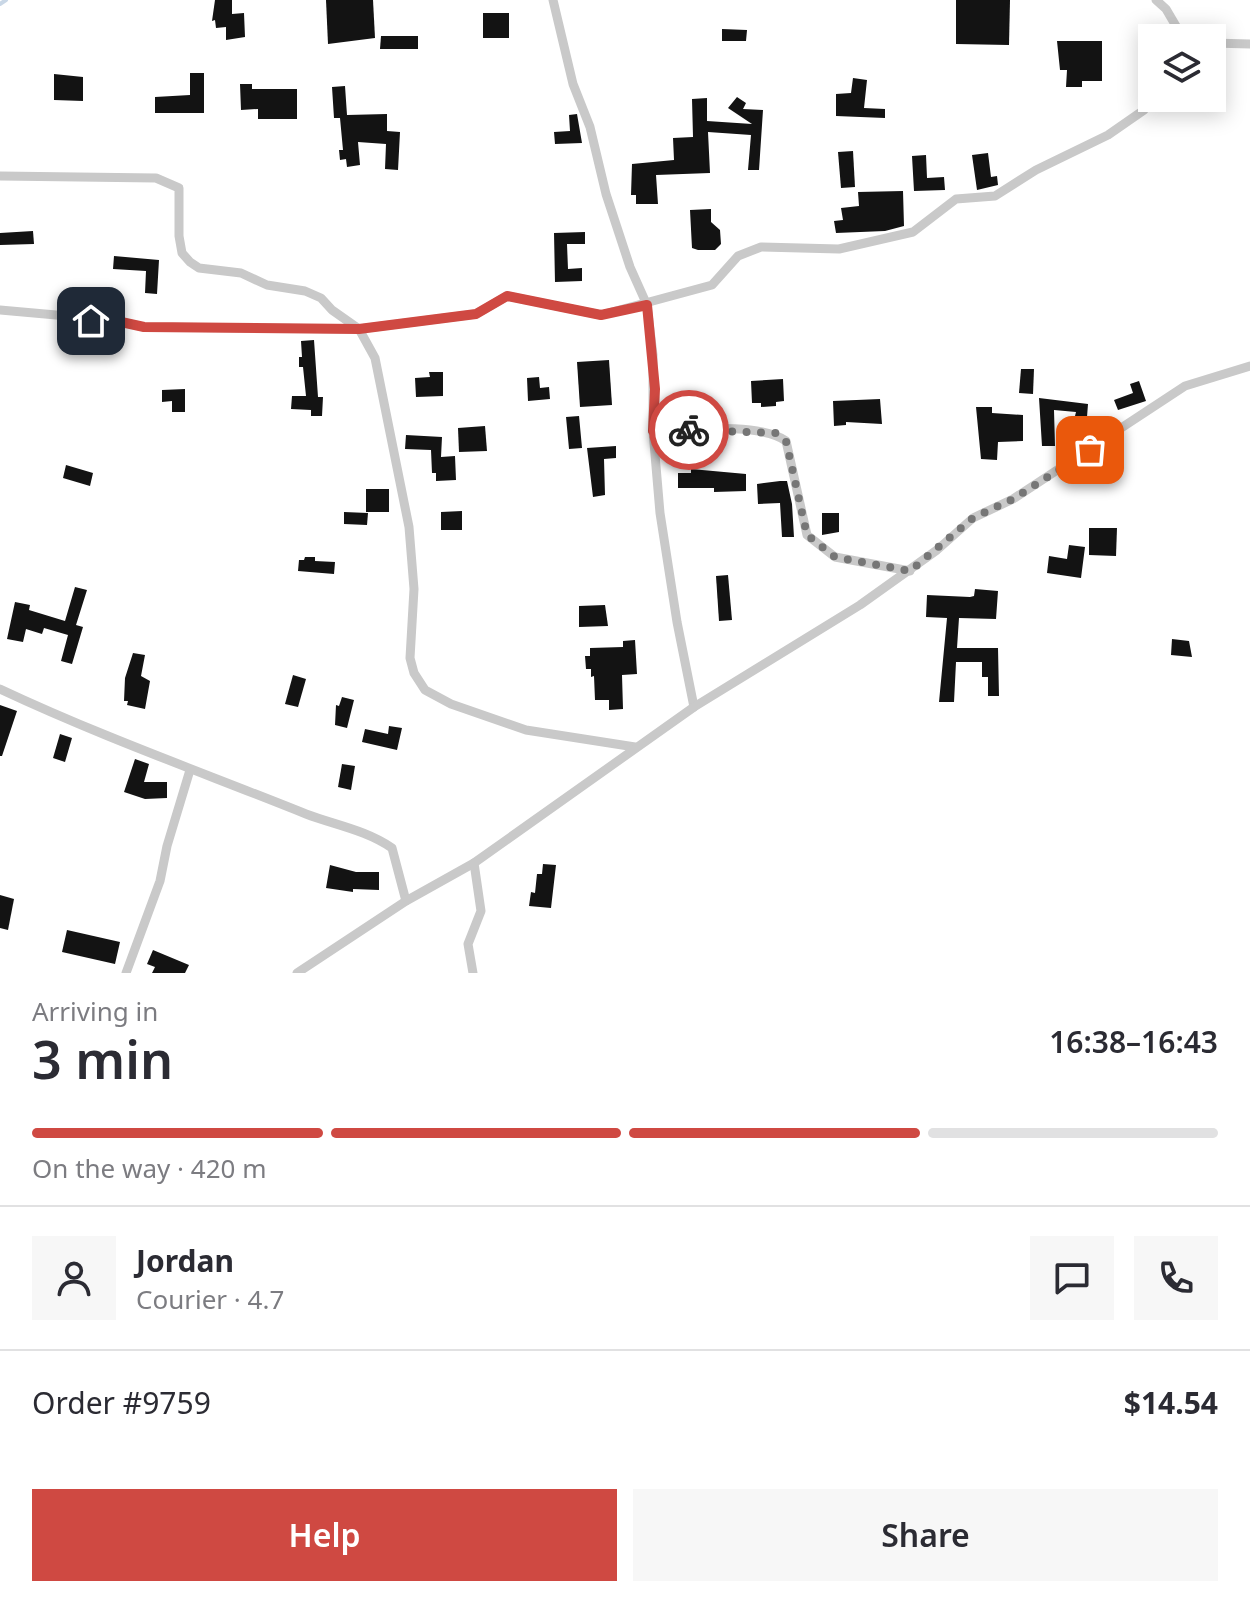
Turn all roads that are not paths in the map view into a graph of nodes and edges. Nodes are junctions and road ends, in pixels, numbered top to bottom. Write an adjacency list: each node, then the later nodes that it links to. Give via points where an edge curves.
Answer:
1 (553, 0): 8 (street, via 606,194)
2 (1156, 0): 3 (street)
3 (1175, 24)
4 (1226, 43): 5 (street)
5 (1250, 44)
6 (1141, 112): 8 (street, via 995,196 956,199 913,232 839,249 761,247 738,256 712,285)
7 (0, 176): 10 (street, via 172,182 181,195 179,236 190,262 305,291)
8 (647, 305): 10 (street, via 601,315 507,296 476,314); 12 (street)
9 (0, 310): 10 (street, via 144,327)
10 (359, 329): 16 (street, via 375,358 409,527 414,589 410,658 425,690 526,730)
11 (1250, 366): 13 (street, via 1185,386 1013,499 973,518)
12 (653, 431): 13 (street, via 776,433 786,441 807,535 835,557); 15 (street, via 660,513)
13 (910, 571): 15 (street)
14 (0, 689): 17 (street)
15 (694, 707): 16 (street)
16 (635, 747): 18 (street)
17 (190, 770): 19 (street, via 378,839 392,848); 20 (street, via 160,881)
18 (474, 863): 19 (street); 22 (street, via 481,911 468,944)
19 (406, 901): 21 (street)
20 (126, 973)
21 (297, 973)
22 (473, 973)

